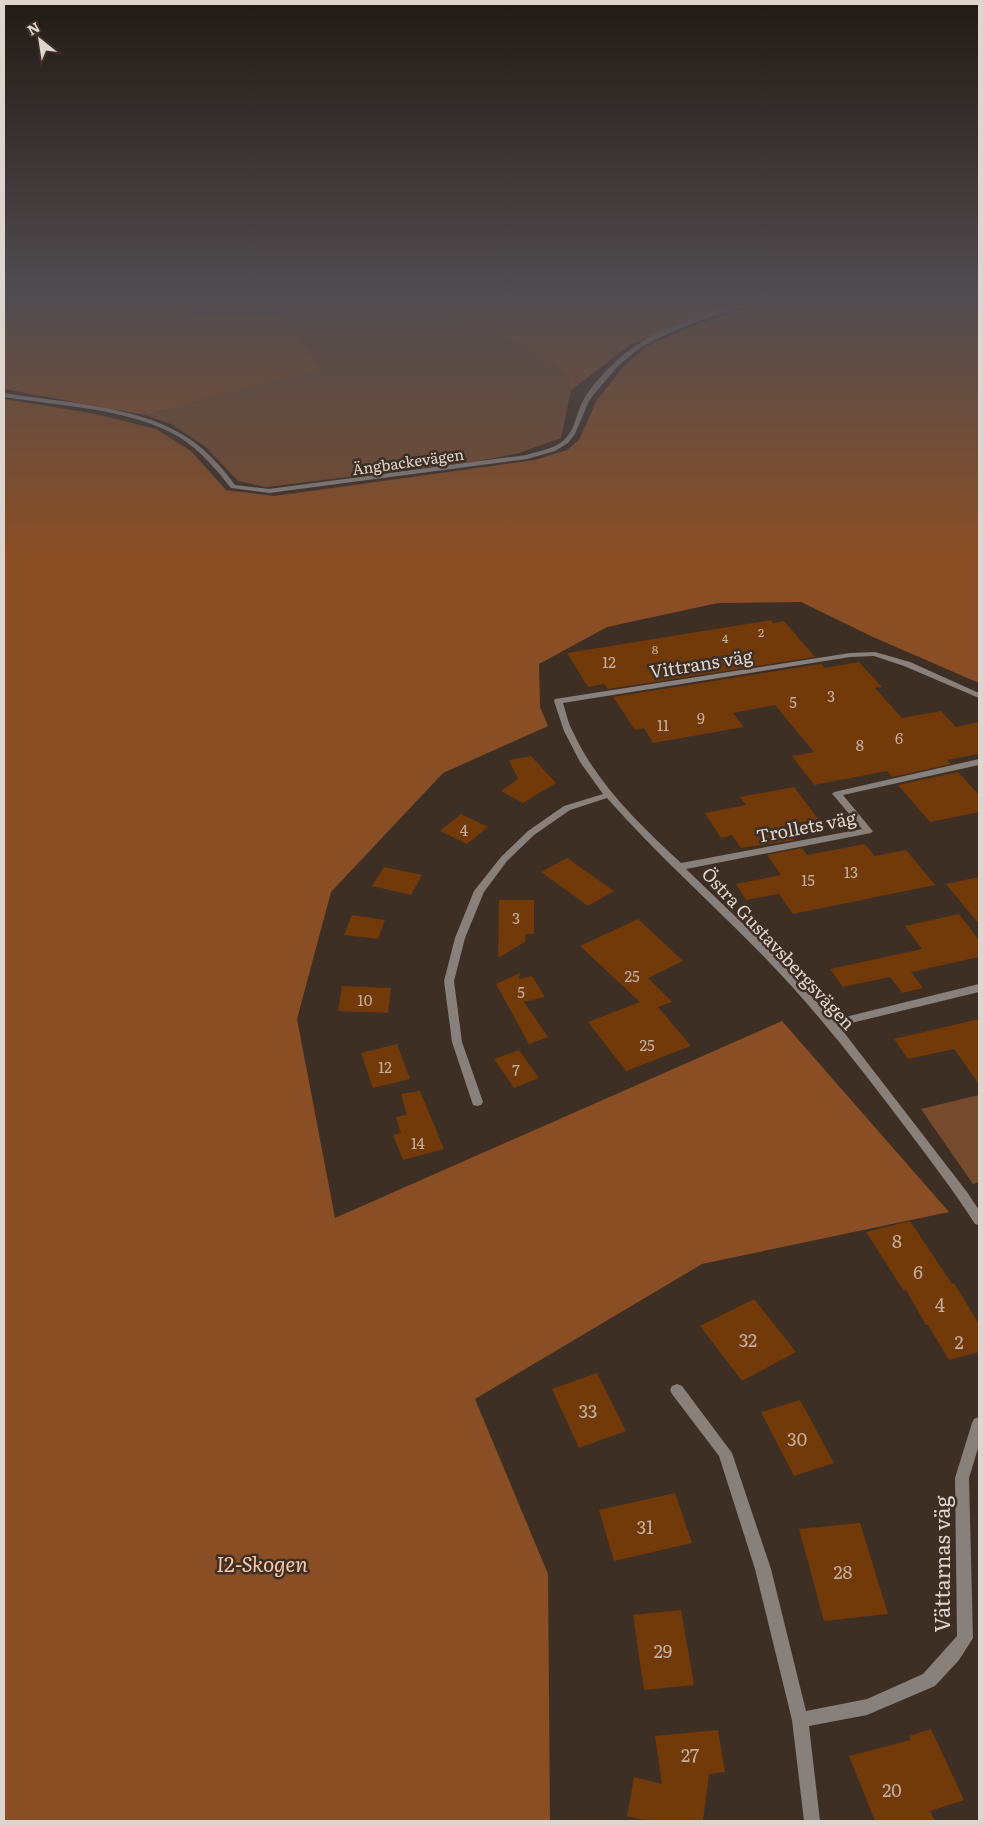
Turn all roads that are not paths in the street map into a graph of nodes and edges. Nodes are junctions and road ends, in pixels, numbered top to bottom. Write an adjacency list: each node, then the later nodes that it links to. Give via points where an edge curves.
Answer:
1 (602, 382): 2 (street, Ängbackevägen, via 587,400 568,440 556,448 527,457 269,491 233,487 200,449 163,426 100,410)
2 (4, 395)
3 (979, 696): 4 (street, Vittrans väg, via 907,664 874,654 850,655)
4 (558, 701): 6 (street, Östra Gustavsbergsvägen, via 562,720)
5 (979, 762): 7 (street, Trollets väg, via 837,794 868,831)
6 (608, 795): 7 (street, Östra Gustavsbergsvägen); 10 (street, via 567,808 531,833 504,859 479,891 460,938 449,981 457,1042)
7 (678, 867): 9 (street, Östra Gustavsbergsvägen)
8 (979, 988): 9 (street)
9 (831, 1024): 11 (street, Östra Gustavsbergsvägen)
10 (476, 1102)
11 (979, 1220)
12 (677, 1390): 14 (street, via 725,1453 763,1569)
13 (979, 1423): 14 (street, Vättarnas väg, via 962,1478 965,1638 929,1680 868,1706)
14 (800, 1720): 15 (street)
15 (812, 1821)

